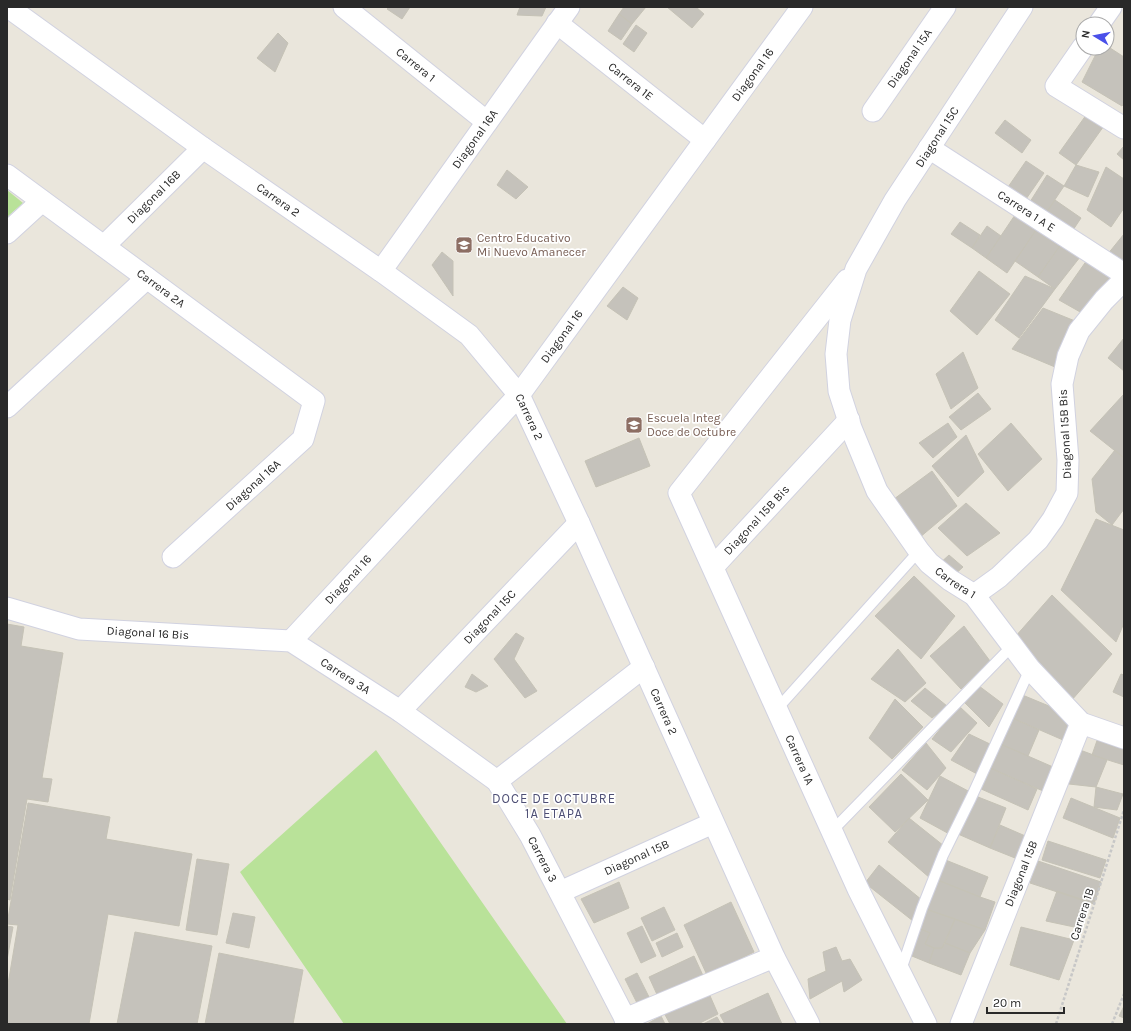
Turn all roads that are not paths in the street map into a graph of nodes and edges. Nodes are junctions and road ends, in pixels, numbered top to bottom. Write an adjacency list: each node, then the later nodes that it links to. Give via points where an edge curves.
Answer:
1 (8, 7): 14 (street, Carrera 2)
2 (344, 7): 11 (street, Carrera 1)
3 (802, 7): 13 (street, Diagonal 16)
4 (946, 7): 10 (street, Diagonal 15A)
5 (1022, 7): 15 (street, Diagonal 15C)
6 (1112, 7): 8 (street)
7 (563, 15): 11 (street, Diagonal 16A); 13 (street, Carrera 1E)
8 (1105, 16)
9 (1077, 56): 12 (street, via 1056,86)
10 (873, 111)
11 (487, 122): 21 (street, Diagonal 16A)
12 (1124, 128)
13 (705, 140): 25 (street, Diagonal 16)
14 (203, 148): 19 (street, Diagonal 16B); 21 (street, Carrera 2)
15 (929, 148): 20 (street, Diagonal 15C, via 895,200); 22 (street, Carrera 1 A E)
16 (7, 175): 17 (street, Carrera 2A)
17 (42, 201): 18 (street); 19 (street, Carrera 2A)
18 (7, 233)
19 (104, 246): 23 (street, Carrera 2A)
20 (856, 268): 28 (street, Diagonal 15C, via 840,320 836,354 839,391); 29 (street, Diagonal 15C)
21 (381, 271): 25 (street, Carrera 2, via 469,335)
22 (1124, 274)
23 (148, 278): 26 (street, Carrera 2A); 27 (street)
24 (1124, 280): 34 (street, Diagonal 15B Bis, via 1079,331 1068,356 1062,384 1068,460 1067,493 1038,540)
25 (519, 395): 30 (street, Carrera 2); 36 (street, Diagonal 16)
26 (314, 401): 32 (street, Diagonal 16A, via 303,439)
27 (7, 407)
28 (850, 424): 31 (street, Carrera 1, via 877,490); 33 (street, Diagonal 15B Bis)
29 (679, 493): 33 (street, Carrera 1A)
30 (579, 523): 38 (street, Carrera 2); 41 (street, Diagonal 15C)
31 (919, 551): 34 (street, Carrera 1, via 950,580); 40 (lane)
32 (173, 557)
33 (714, 567): 40 (street, Carrera 1A)
34 (974, 595): 37 (street, Carrera 1)
35 (7, 608): 36 (street, Diagonal 16 Bis, via 79,629)
36 (291, 641): 41 (street, Carrera 3A)
37 (1013, 645): 39 (street, Carrera 1); 46 (lane)
38 (644, 667): 44 (street); 45 (street, Carrera 2)
39 (1030, 669): 42 (street, Carrera 1); 49 (lane, via 943,855)
40 (777, 709): 46 (street, Carrera 1A)
41 (400, 711): 44 (street, Carrera 3)
42 (1081, 723): 43 (street); 53 (street, Diagonal 15B)
43 (1124, 738)
44 (497, 781): 47 (street, Carrera 3)
45 (713, 823): 47 (street, Diagonal 15B); 48 (street, Carrera 2)
46 (832, 832): 49 (street, Carrera 1A)
47 (560, 892): 50 (street, Carrera 3)
48 (774, 957): 50 (street); 51 (street, Carrera 2)
49 (900, 972): 52 (street, Carrera 1A)
50 (627, 1022)
51 (809, 1024)
52 (926, 1024)
53 (961, 1024)

